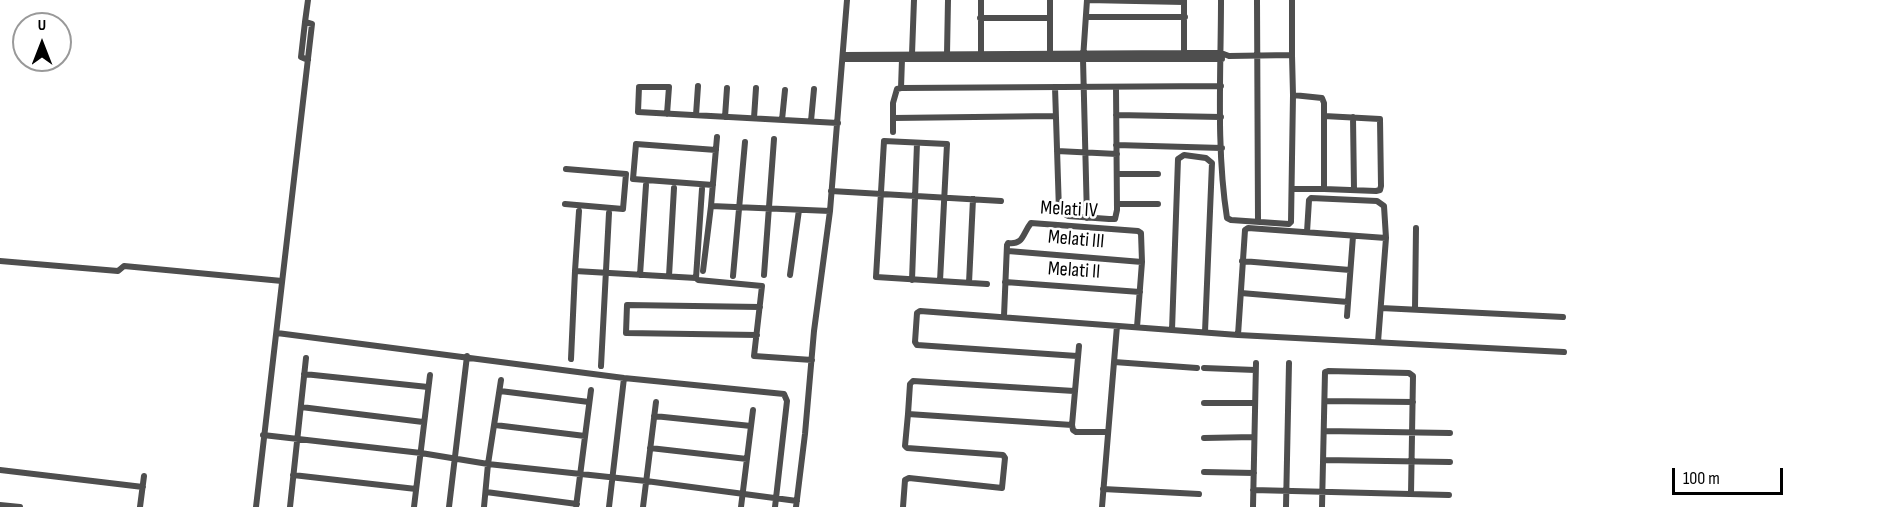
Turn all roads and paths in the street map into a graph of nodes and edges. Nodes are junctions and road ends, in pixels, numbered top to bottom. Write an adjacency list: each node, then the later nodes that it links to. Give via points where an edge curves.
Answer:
1 (308, 0): 112 (street, via 305,22 312,24)
2 (847, 0): 24 (street)
3 (914, 0): 18 (street)
4 (948, 0): 19 (street)
5 (981, 0): 14 (street)
6 (1050, 0): 15 (street)
7 (1087, 0): 11 (street); 12 (street)
8 (1221, 0): 22 (street)
9 (1257, 0): 23 (street)
10 (1292, 0): 21 (street)
11 (1184, 1): 13 (street)
12 (1086, 17): 13 (street); 26 (street)
13 (1185, 17): 17 (street)
14 (980, 18): 15 (street); 20 (street)
15 (1050, 18): 16 (street)
16 (1050, 53): 20 (street); 26 (street)
17 (1184, 53): 22 (street); 26 (street)
18 (912, 54): 19 (street); 25 (street)
19 (947, 54): 20 (street)
20 (981, 55)
21 (1292, 55): 23 (street); 38 (street)
22 (1221, 56): 23 (street); 26 (street); 30 (street)
23 (1257, 56): 92 (street)
24 (843, 57): 25 (street); 51 (street)
25 (869, 57): 27 (street)
26 (1083, 57): 27 (street); 29 (street)
27 (902, 59): 35 (street)
28 (698, 86): 40 (street)
29 (1084, 86): 31 (street); 32 (street); 61 (street)
30 (1221, 86): 32 (street); 45 (street)
31 (1055, 87): 35 (street); 42 (street)
32 (1116, 87): 41 (street)
33 (727, 88): 44 (street)
34 (756, 88): 47 (street)
35 (901, 88): 48 (street, via 895,92)
36 (814, 89): 50 (street)
37 (785, 90): 49 (street)
38 (1293, 95): 43 (street, via 1322,98); 72 (street)
39 (667, 114): 39 (street, via 638,112 639,87 669,87); 40 (street)
40 (696, 115): 44 (street)
41 (1116, 115): 45 (street); 57 (street)
42 (1055, 116): 48 (street); 60 (street)
43 (1324, 116): 46 (street); 73 (street)
44 (725, 117): 47 (street)
45 (1221, 117): 58 (street)
46 (1353, 117): 74 (street); 74 (street, via 1381,122 1380,190)
47 (754, 118): 49 (street)
48 (893, 118): 52 (street)
49 (782, 120): 50 (street)
50 (811, 122): 51 (street)
51 (837, 123): 75 (street)
52 (893, 132)
53 (717, 137): 59 (street)
54 (774, 139): 86 (street)
55 (745, 142): 85 (street)
56 (918, 143): 76 (street, via 884,141); 77 (street); 78 (street, via 947,144)
57 (1116, 145): 58 (street); 62 (street)
58 (1222, 148): 92 (street, via 1227,218)
59 (716, 150): 67 (street, via 636,144); 69 (street)
60 (1057, 151): 61 (street); 91 (street, via 1059,211)
61 (1085, 152): 62 (street); 91 (street)
62 (1117, 154): 65 (street)
63 (566, 169): 64 (street)
64 (626, 174): 67 (street); 81 (street, via 623,209)
65 (1117, 174): 66 (street); 82 (street)
66 (1158, 174)
67 (633, 178): 69 (street)
68 (646, 185): 105 (street)
69 (713, 185): 84 (street)
70 (674, 188): 108 (street)
71 (702, 189): 110 (street)
72 (1292, 189): 73 (street); 92 (street, via 1289,224)
73 (1324, 189): 74 (street)
74 (1354, 190)
75 (831, 191): 76 (street); 89 (street)
76 (881, 195): 77 (street); 111 (street, via 876,277)
77 (915, 196): 78 (street); 111 (street)
78 (944, 198): 79 (street); 113 (street)
79 (973, 199): 80 (street); 115 (street)
80 (1001, 201)
81 (565, 204)
82 (1117, 204): 83 (street); 91 (street, via 1114,219)
83 (1158, 204)
84 (711, 206): 85 (street); 103 (street)
85 (739, 207): 86 (street); 109 (street)
86 (770, 208): 87 (street); 106 (street)
87 (799, 210): 89 (street); 107 (street)
88 (579, 211): 102 (street)
89 (830, 211): 140 (street)
90 (609, 213): 104 (street)
91 (1087, 218)
92 (1258, 222)
93 (1416, 228): 122 (street)
94 (1307, 232): 95 (street); 96 (street, via 1311,198 1377,201 1384,206); 99 (street, via 1248,228 1244,232)
95 (1353, 236): 96 (street); 101 (street)
96 (1386, 238): 121 (street)
97 (1008, 251): 100 (street, Melati III); 100 (street, Melati IV, via 1008,243 1021,240 1033,223 1138,231 1142,233); 114 (street)
98 (0, 261): 112 (street, via 118,271 124,266)
99 (1242, 261): 101 (street); 118 (street)
100 (1142, 262): 117 (street)
101 (1350, 270): 119 (street)
102 (575, 271): 104 (street); 139 (street)
103 (703, 271)
104 (605, 273): 105 (street); 143 (street)
105 (640, 275): 108 (street)
106 (764, 275)
107 (790, 275)
108 (669, 276): 110 (street)
109 (733, 276)
110 (696, 278): 120 (street, via 762,286)
111 (912, 279): 113 (street)
112 (282, 281): 130 (street)
113 (940, 281): 115 (street)
114 (1005, 282): 117 (street, Melati II); 123 (street)
115 (969, 283): 116 (street)
116 (987, 284)
117 (1140, 292): 127 (street)
118 (1241, 293): 119 (street); 131 (street)
119 (1348, 302): 124 (street)
120 (759, 307): 132 (street); 132 (street, via 627,305 626,333)
121 (1381, 308): 122 (street); 133 (street)
122 (1414, 309): 125 (street)
123 (1004, 316): 126 (street); 137 (street, via 918,311 915,344)
124 (1347, 316)
125 (1563, 317)
126 (1117, 326): 127 (street); 141 (street)
127 (1137, 327): 128 (street)
128 (1172, 330): 129 (street); 129 (street, via 1178,159 1184,155 1209,159 1212,163)
129 (1205, 332): 131 (street)
130 (277, 333): 136 (street); 170 (street)
131 (1238, 334): 133 (street)
132 (757, 335): 140 (street, via 754,356)
133 (1378, 342): 135 (street)
134 (1079, 346): 137 (street)
135 (1564, 352)
136 (467, 356): 146 (street); 177 (street)
137 (1077, 356): 151 (street)
138 (306, 358): 144 (street)
139 (571, 359)
140 (812, 360): 203 (street)
141 (1114, 362): 157 (street, via 1201,368 1256,366); 167 (street)
142 (1289, 363): 196 (street)
143 (602, 366)
144 (304, 375): 148 (street); 158 (street)
145 (430, 375): 148 (street)
146 (624, 378): 189 (street); 202 (street, via 784,394 787,401)
147 (501, 380): 150 (street)
148 (428, 387): 162 (street)
149 (591, 390): 153 (street)
150 (500, 391): 153 (street); 163 (street)
151 (1074, 391): 160 (street, via 914,381 910,384); 164 (street)
152 (1324, 401): 155 (street); 155 (street, via 1325,372 1329,371 1409,373 1413,379); 166 (street)
153 (589, 402): 171 (street)
154 (656, 402): 161 (street)
155 (1413, 402): 168 (street)
156 (1204, 403): 157 (street)
157 (1255, 403): 172 (street)
158 (301, 407): 162 (street); 174 (street)
159 (753, 410): 165 (street)
160 (908, 414): 164 (street); 217 (street, via 907,448 1005,458 1002,488 909,478 905,480)
161 (654, 416): 165 (street); 175 (street)
162 (423, 422): 176 (street)
163 (495, 425): 171 (street); 182 (street)
164 (1072, 425): 167 (street, via 1076,432)
165 (751, 426): 178 (street)
166 (1324, 431): 168 (street); 179 (street)
167 (1108, 432): 193 (street)
168 (1412, 432): 169 (street); 180 (street)
169 (1450, 433)
170 (263, 435): 174 (street); 208 (street)
171 (585, 435): 186 (street)
172 (1254, 437): 173 (street); 185 (street)
173 (1204, 438)
174 (297, 439): 176 (street); 188 (street)
175 (650, 448): 178 (street); 190 (street)
176 (421, 453): 177 (street); 192 (street)
177 (454, 459): 182 (street); 211 (street)
178 (747, 459): 200 (street)
179 (1323, 460): 180 (street); 197 (street)
180 (1412, 462): 181 (street); 199 (street)
181 (1450, 462)
182 (488, 464): 186 (street); 195 (street)
183 (0, 470): 191 (street)
184 (1204, 472): 185 (street)
185 (1254, 473): 194 (street)
186 (579, 474): 189 (street); 205 (street)
187 (144, 476): 191 (street)
188 (293, 476): 192 (street); 209 (street)
189 (612, 478): 190 (street); 213 (street)
190 (646, 481): 200 (street); 214 (street)
191 (142, 487): 207 (street)
192 (416, 489): 210 (street)
193 (1103, 489): 198 (street); 218 (street)
194 (1253, 490): 196 (street); 219 (street)
195 (486, 492): 205 (street); 212 (street)
196 (1287, 492): 197 (street); 220 (street)
197 (1322, 492): 199 (street); 221 (street)
198 (1199, 494)
199 (1411, 494): 201 (street)
200 (742, 495): 202 (street); 215 (street)
201 (1449, 495)
202 (776, 498): 203 (street); 216 (street)
203 (796, 504)
204 (0, 505): 206 (street)
205 (576, 506)
206 (20, 507)
207 (141, 507)
208 (256, 507)
209 (290, 507)
210 (414, 507)
211 (449, 507)
212 (484, 507)
213 (609, 507)
214 (643, 507)
215 (741, 507)
216 (775, 507)
217 (903, 507)
218 (1102, 507)
219 (1253, 507)
220 (1286, 507)
221 (1322, 507)

